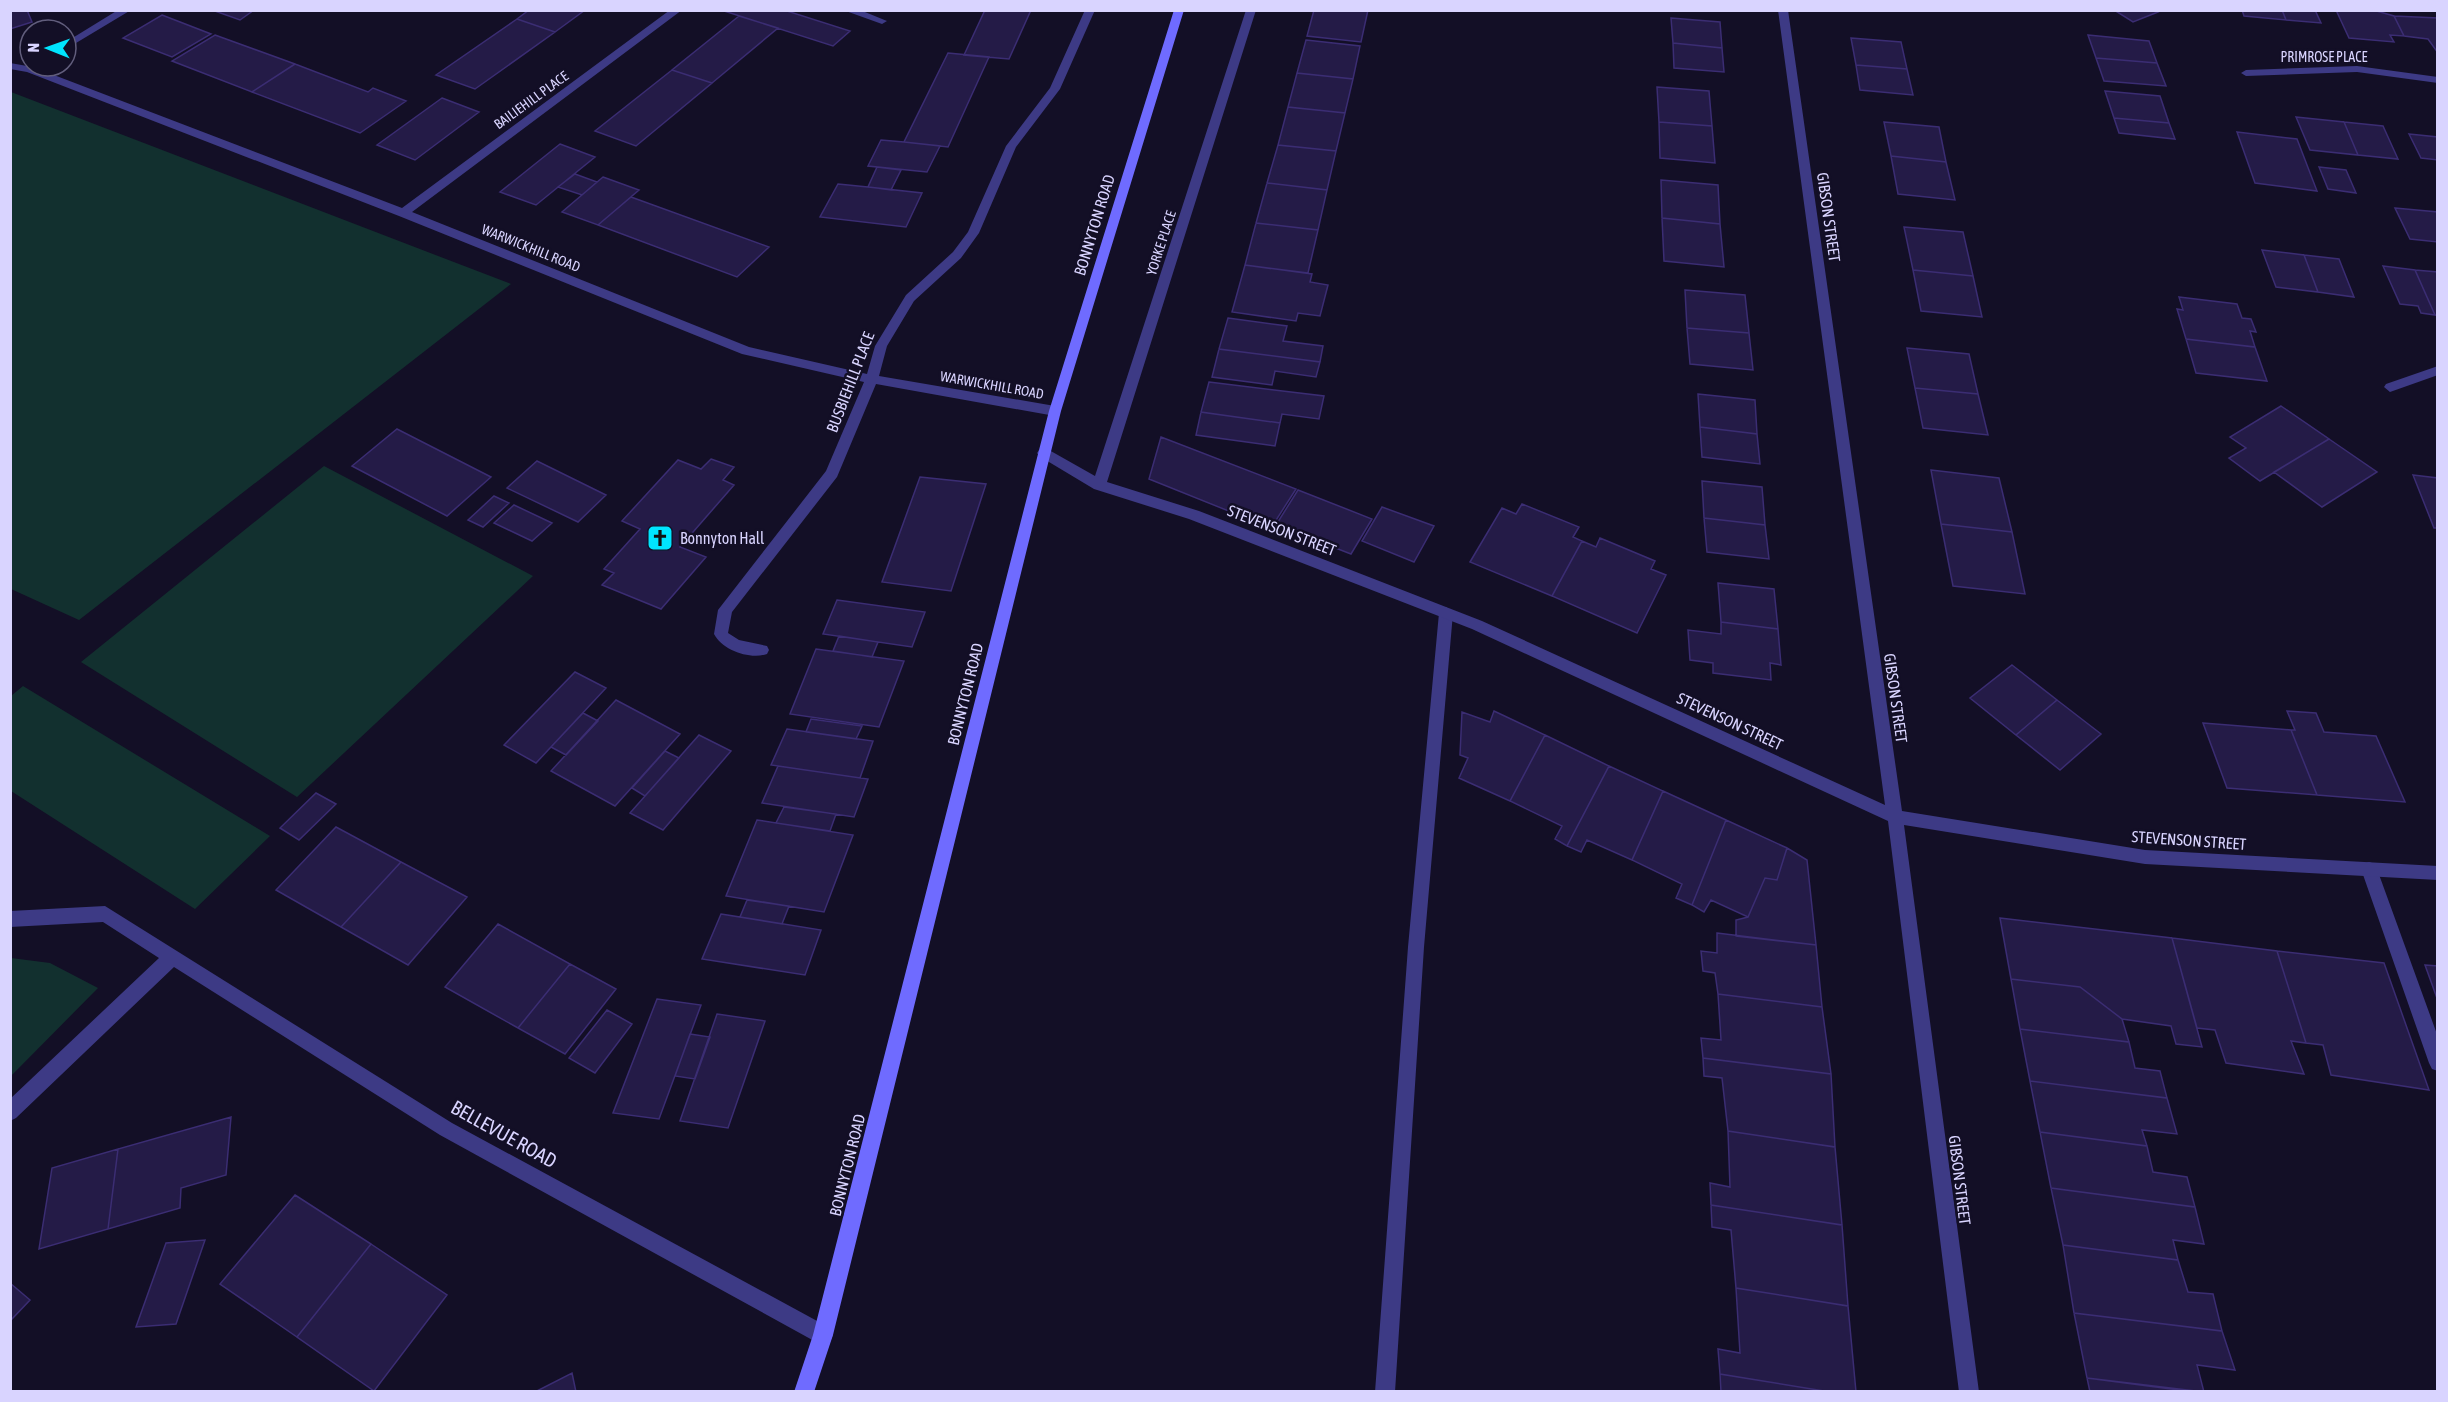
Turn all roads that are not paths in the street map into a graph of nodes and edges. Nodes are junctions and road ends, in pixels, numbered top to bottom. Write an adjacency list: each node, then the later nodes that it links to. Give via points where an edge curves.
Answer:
1 (126, 10): 9 (street)
2 (677, 10): 13 (street, BAILIEHILL PLACE)
3 (848, 10): 8 (street)
4 (1090, 10): 15 (street, BUSBIEHILL PLACE, via 1055,89 1011,146 973,233 957,255 910,298 894,321 881,346)
5 (1179, 10): 17 (street, BONNYTON ROAD)
6 (1251, 10): 19 (street, YORKE PLACE)
7 (1783, 10): 22 (street, GIBSON STREET)
8 (882, 21)
9 (78, 39)
10 (2246, 73): 12 (street, PRIMROSE PLACE, via 2356,69)
11 (59, 78): 13 (street, WARWICKHILL ROAD)
12 (2438, 80)
13 (403, 213): 15 (street, WARWICKHILL ROAD, via 746,351)
14 (2438, 370): 16 (street)
15 (872, 380): 17 (street, WARWICKHILL ROAD); 21 (street, BUSBIEHILL PLACE, via 832,473 725,610 721,634 728,642)
16 (2390, 387)
17 (1055, 411): 18 (street, BONNYTON ROAD)
18 (1044, 453): 19 (street, STEVENSON STREET); 29 (street, BONNYTON ROAD)
19 (1099, 484): 20 (street, STEVENSON STREET, via 1194,515)
20 (1446, 613): 22 (street, STEVENSON STREET); 31 (street, via 1416,947)
21 (762, 650)
22 (1895, 817): 23 (street, STEVENSON STREET, via 2145,857); 32 (street, GIBSON STREET)
23 (2369, 869): 24 (street, STEVENSON STREET); 27 (street)
24 (2438, 873)
25 (10, 919): 26 (street, BELLEVUE ROAD, via 105,914)
26 (171, 958): 28 (street); 29 (street, BELLEVUE ROAD, via 446,1129)
27 (2438, 1063)
28 (10, 1112)
29 (823, 1335): 30 (street, BONNYTON ROAD)
30 (804, 1392)
31 (1385, 1392)
32 (1969, 1392)

